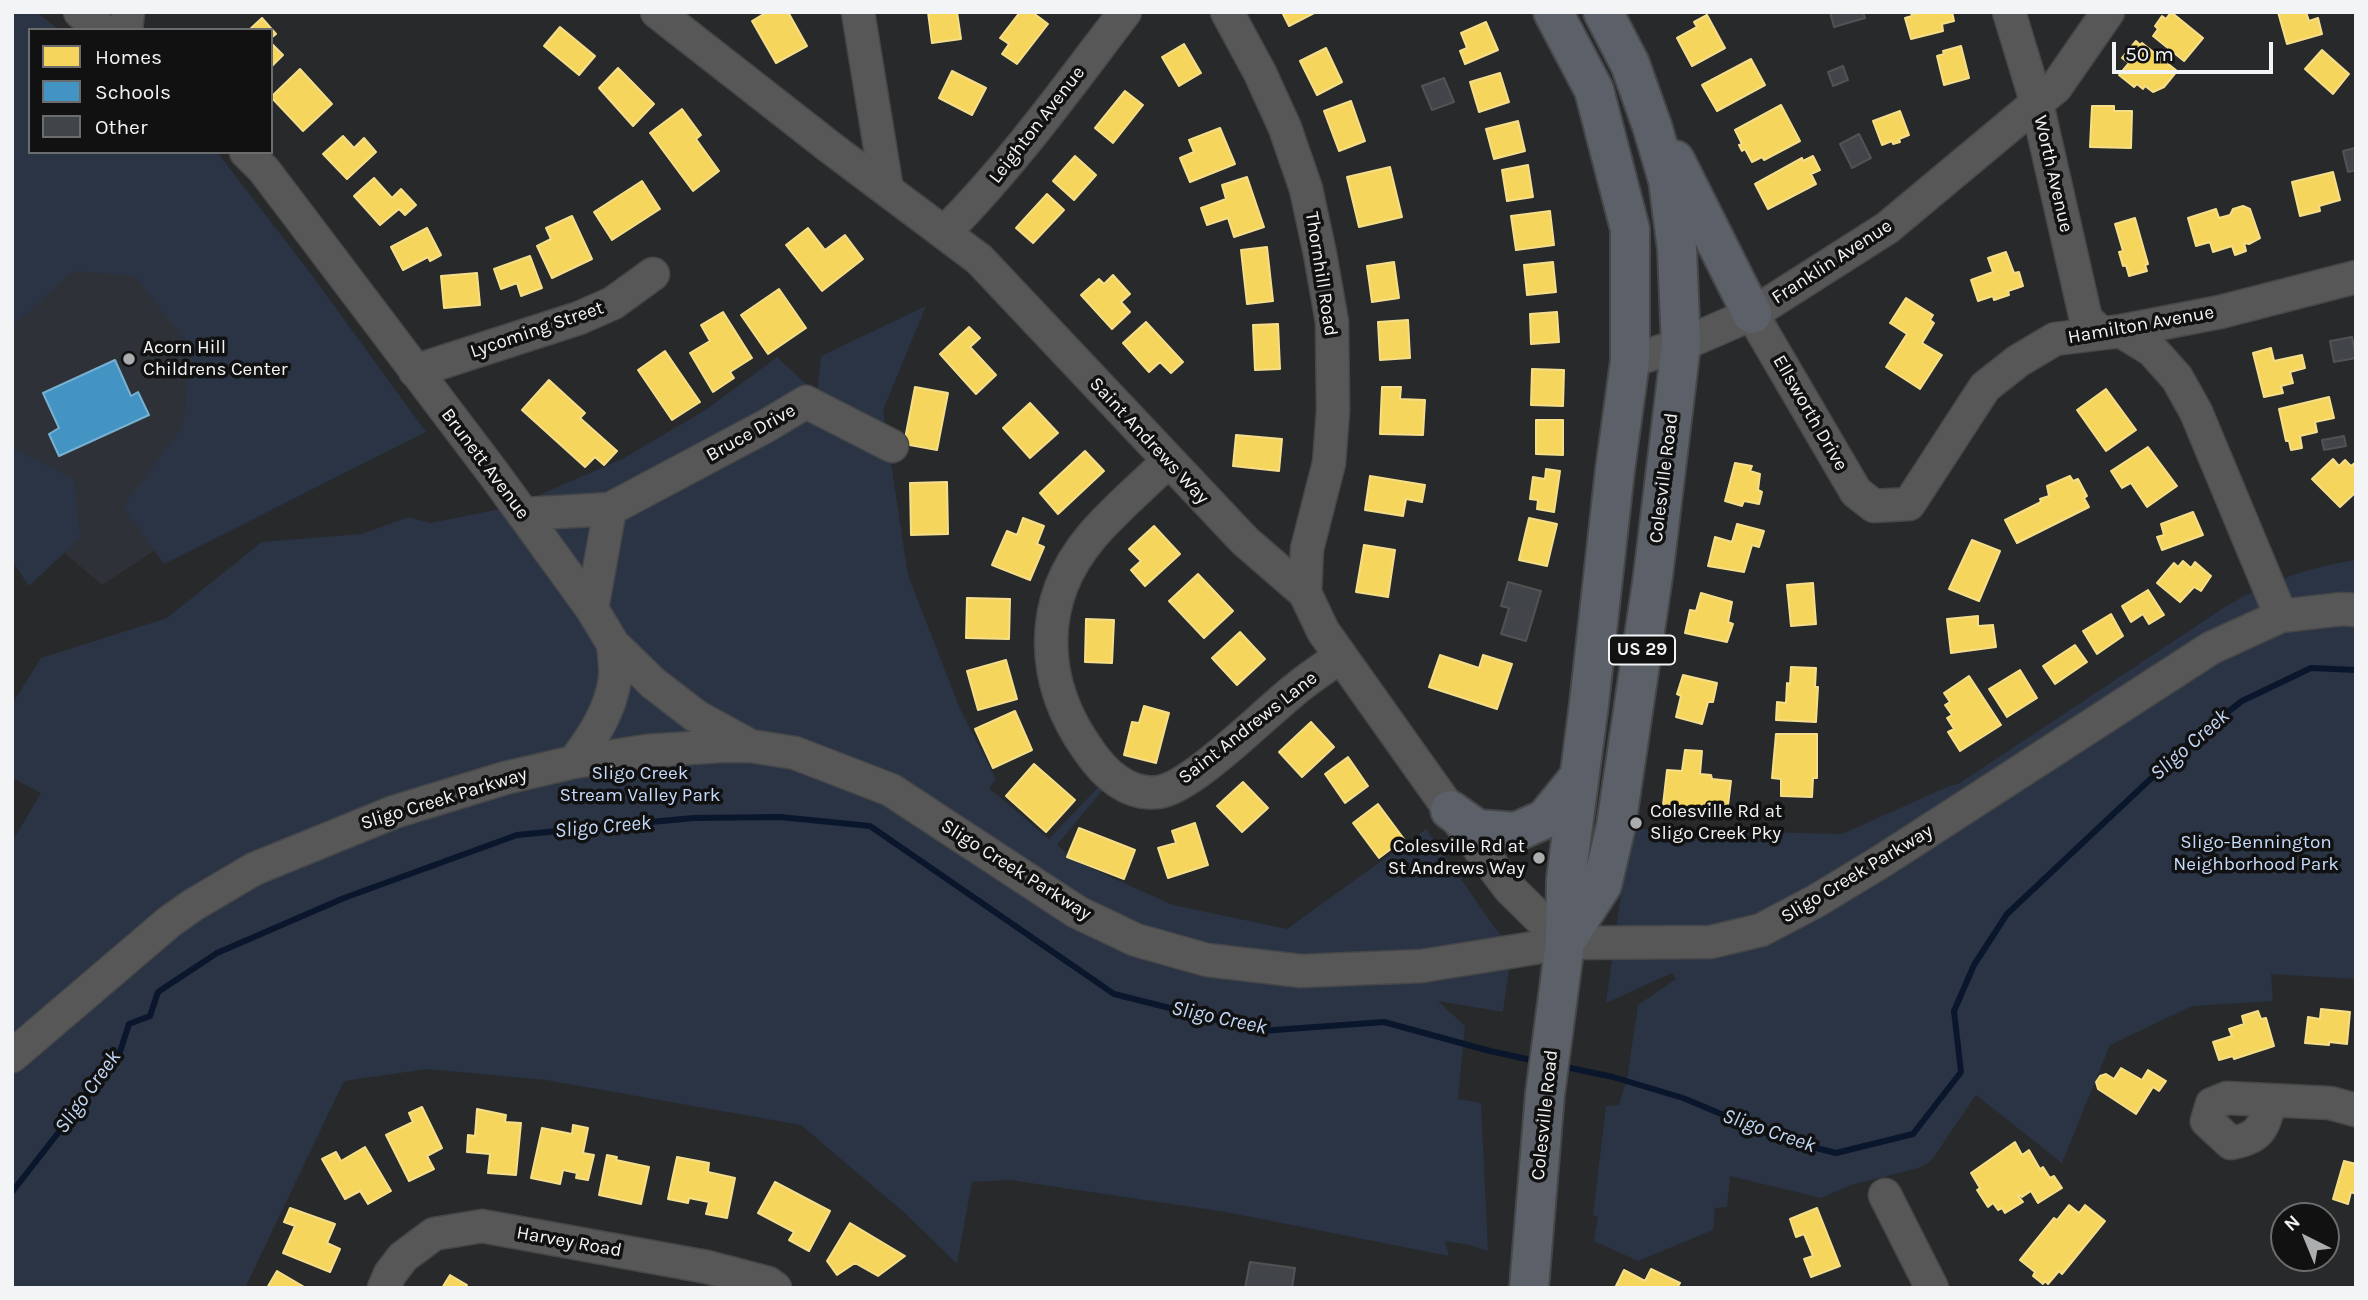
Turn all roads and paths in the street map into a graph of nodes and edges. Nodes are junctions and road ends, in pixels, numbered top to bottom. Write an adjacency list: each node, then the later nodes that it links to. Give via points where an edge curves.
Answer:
1 (657, 12): 12 (street, Saint Andrews Way)
2 (858, 12): 12 (street)
3 (1125, 12): 13 (street, Leighton Avenue, via 982,196)
4 (1227, 12): 26 (street, Thornhill Road, via 1280,117 1306,189 1332,322 1329,463 1307,549)
5 (1553, 12): 19 (highway, Colesville Road / US 29, via 1594,90 1630,229)
6 (1603, 12): 10 (highway, Colesville Road / US 29, via 1630,64)
7 (2009, 12): 9 (street, Worth Avenue)
8 (2101, 20): 9 (street, Franklin Avenue, via 2070,40)
9 (2034, 94): 16 (street, Franklin Avenue, via 2011,126 1887,228); 17 (street, Worth Avenue, via 2086,319)
10 (1652, 125): 16 (highway, via 1677,163); 18 (highway, Colesville Road / US 29, via 1668,180 1677,249)
11 (248, 154): 20 (street, Brunett Avenue)
12 (887, 190): 13 (street, Saint Andrews Way)
13 (944, 233): 22 (street, Saint Andrews Way, via 979,259)
14 (653, 274): 20 (street, Lycoming Street, via 613,303 579,318)
15 (2356, 277): 17 (street, Hamilton Avenue, via 2220,312)
16 (1752, 314): 18 (street, Franklin Avenue); 23 (street, Ellsworth Drive, via 1856,492)
17 (2110, 332): 23 (street, Hamilton Avenue, via 2055,339 2018,361 1985,387 1909,504); 29 (street, Worth Avenue, via 2152,350 2177,378 2196,412)
18 (1681, 345): 19 (street, Franklin Avenue); 36 (highway, Colesville Road / US 29, via 1616,826 1602,885)
19 (1630, 361): 34 (highway, Colesville Road / US 29)
20 (415, 371): 25 (street, Brunett Avenue)
21 (892, 446): 24 (street, Bruce Drive, via 806,402)
22 (1167, 462): 26 (street, Saint Andrews Way, via 1245,541); 31 (street, Saint Andrews Lane, via 1091,536 1070,568 1053,608 1050,653 1058,694 1079,737 1103,771 1132,790 1159,792 1189,778)
23 (1874, 506)
24 (610, 509): 25 (street, Bruce Drive); 27 (street)
25 (523, 514): 27 (street, Brunett Avenue)
26 (1305, 593): 31 (street, Saint Andrews Way)
27 (592, 609): 30 (street, Brunett Avenue)
28 (2356, 610): 29 (street, Sligo Creek Parkway)
29 (2281, 616): 36 (street, Sligo Creek Parkway, via 2211,648 1882,861 1761,930 1711,942)
30 (613, 644): 32 (street, Brunett Avenue, via 696,716); 33 (street, via 615,676 608,708)
31 (1340, 657): 35 (street, Saint Andrews Way)
32 (751, 746): 33 (street, Sligo Creek Parkway, via 681,747); 36 (street, Sligo Creek Parkway, via 795,753 891,790 1077,912 1136,940 1207,960 1301,971 1422,966)
33 (574, 762): 37 (street, Sligo Creek Parkway, via 394,812 254,869 169,922)
34 (1580, 775): 35 (highway, via 1545,819 1517,832 1477,829); 36 (highway, Colesville Road / US 29, via 1566,879)
35 (1450, 810): 36 (street, Saint Andrews Way, via 1510,889)
36 (1565, 943): 43 (highway, Colesville Road / US 29, via 1545,1094)
37 (12, 1056)
38 (2270, 1101): 39 (street, via 2330,1103)
39 (2356, 1110)
40 (1885, 1195): 44 (street)
41 (384, 1288): 42 (street, Harvey Road, via 403,1257 434,1234 482,1226 707,1267)
42 (775, 1288)
43 (1528, 1288)
44 (1932, 1288)

